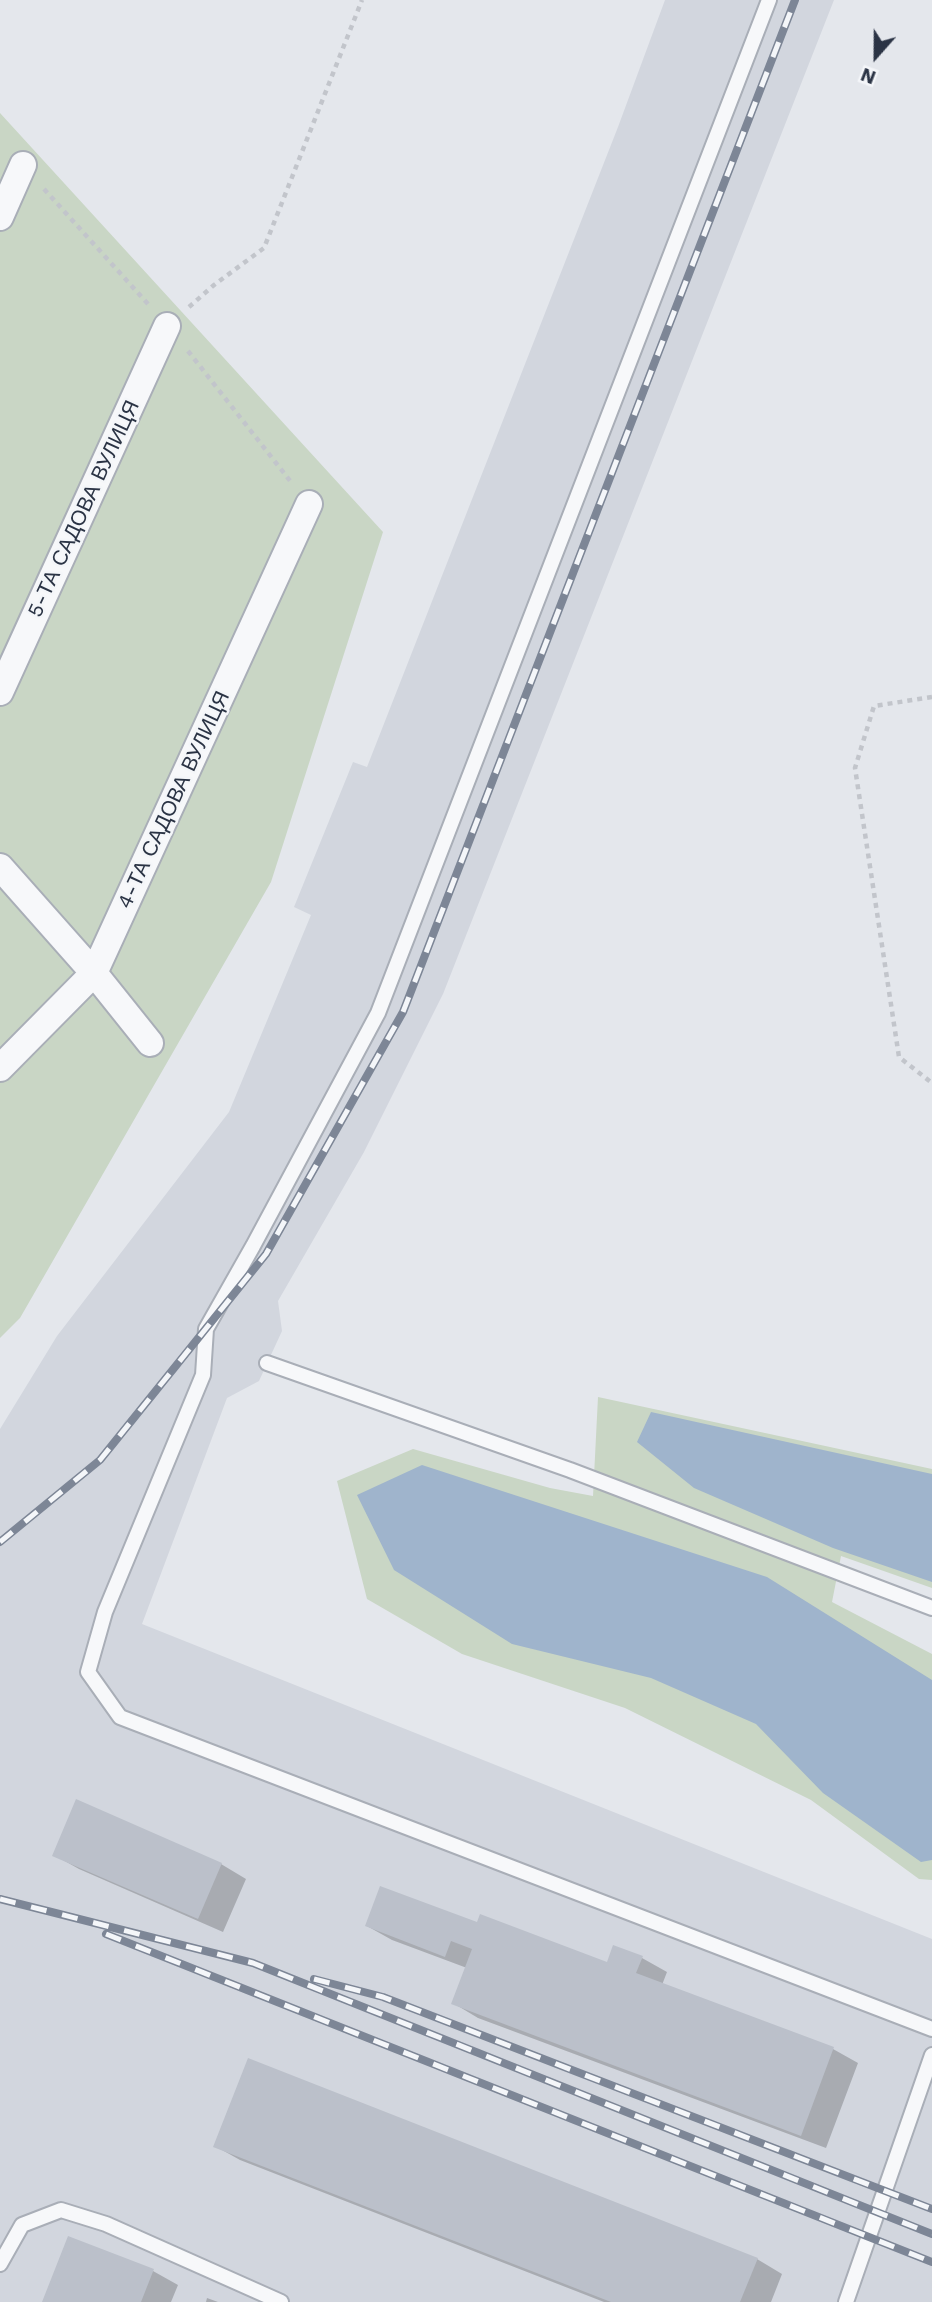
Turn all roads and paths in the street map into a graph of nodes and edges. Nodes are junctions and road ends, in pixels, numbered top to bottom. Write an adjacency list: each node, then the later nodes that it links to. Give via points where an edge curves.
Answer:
1 (362, 0): 5 (path, via 264,248)
2 (769, 0): 16 (lane, via 378,1013 206,1329 203,1374 104,1612 88,1672 120,1717)
3 (23, 165): 4 (street)
4 (0, 217)
5 (167, 326): 7 (street, 5-ТА САДОВА ВУЛИЦЯ)
6 (309, 504): 10 (street, 4-ТА САДОВА ВУЛИЦЯ)
7 (0, 692)
8 (932, 697): 13 (path, via 874,706 855,768 899,1057)
9 (0, 867): 10 (street)
10 (94, 974): 11 (street); 12 (street, 4-ТА САДОВА ВУЛИЦЯ)
11 (150, 1043)
12 (0, 1068)
13 (932, 1083)
14 (267, 1363): 15 (lane, via 570,1469)
15 (932, 1608)
16 (932, 2029)
17 (932, 2055): 20 (lane)
18 (0, 2264): 19 (lane, via 22,2225 61,2210 106,2224)
19 (281, 2302)
20 (846, 2302)

